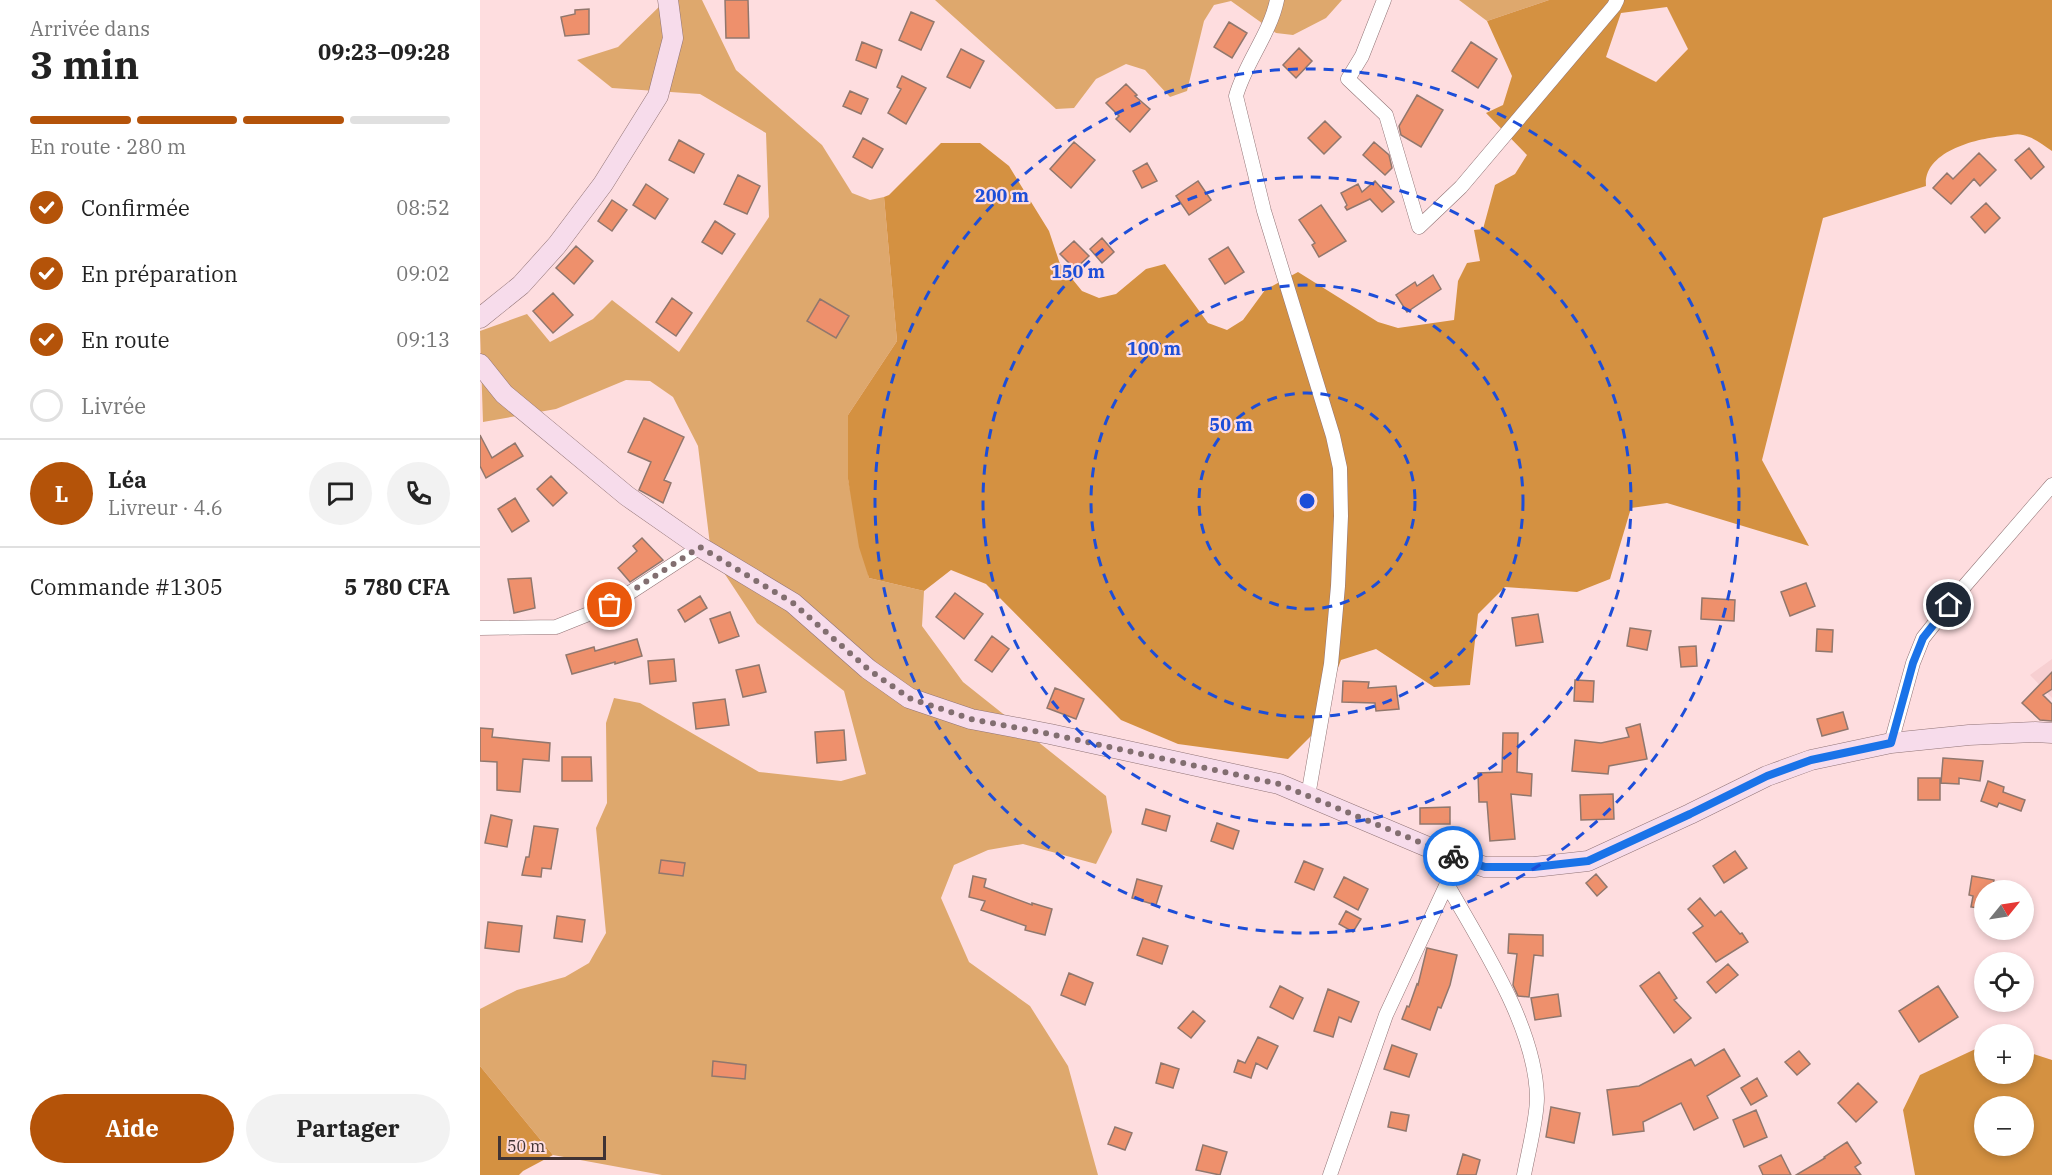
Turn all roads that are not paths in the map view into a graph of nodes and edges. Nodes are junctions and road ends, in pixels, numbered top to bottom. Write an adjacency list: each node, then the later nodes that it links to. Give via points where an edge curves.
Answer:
1 (668, 0): 5 (street, via 673,38 658,96 603,184 557,245 521,285)
2 (1277, 0): 12 (street, via 1236,96 1264,211 1340,468 1338,586 1331,664)
3 (1384, 0): 4 (street, via 1362,56 1348,79 1386,115 1419,228 1461,188)
4 (1617, 0)
5 (480, 318)
6 (480, 364): 8 (street, via 504,394 552,434 627,496)
7 (2052, 485): 11 (street, via 1923,638)
8 (700, 547): 9 (street, via 610,605 556,627); 12 (street, via 793,603 868,669 909,698 971,719 1279,784)
9 (480, 628)
10 (2052, 734): 11 (street, via 1969,735)
11 (1891, 743): 13 (street, via 1811,760 1767,776 1588,861 1485,867)
12 (1308, 796): 13 (street)
13 (1459, 858): 14 (street)
14 (1447, 884): 15 (street, via 1386,1015); 16 (street, via 1519,1020 1533,1062 1537,1100)
15 (1330, 1175)
16 (1524, 1175)

